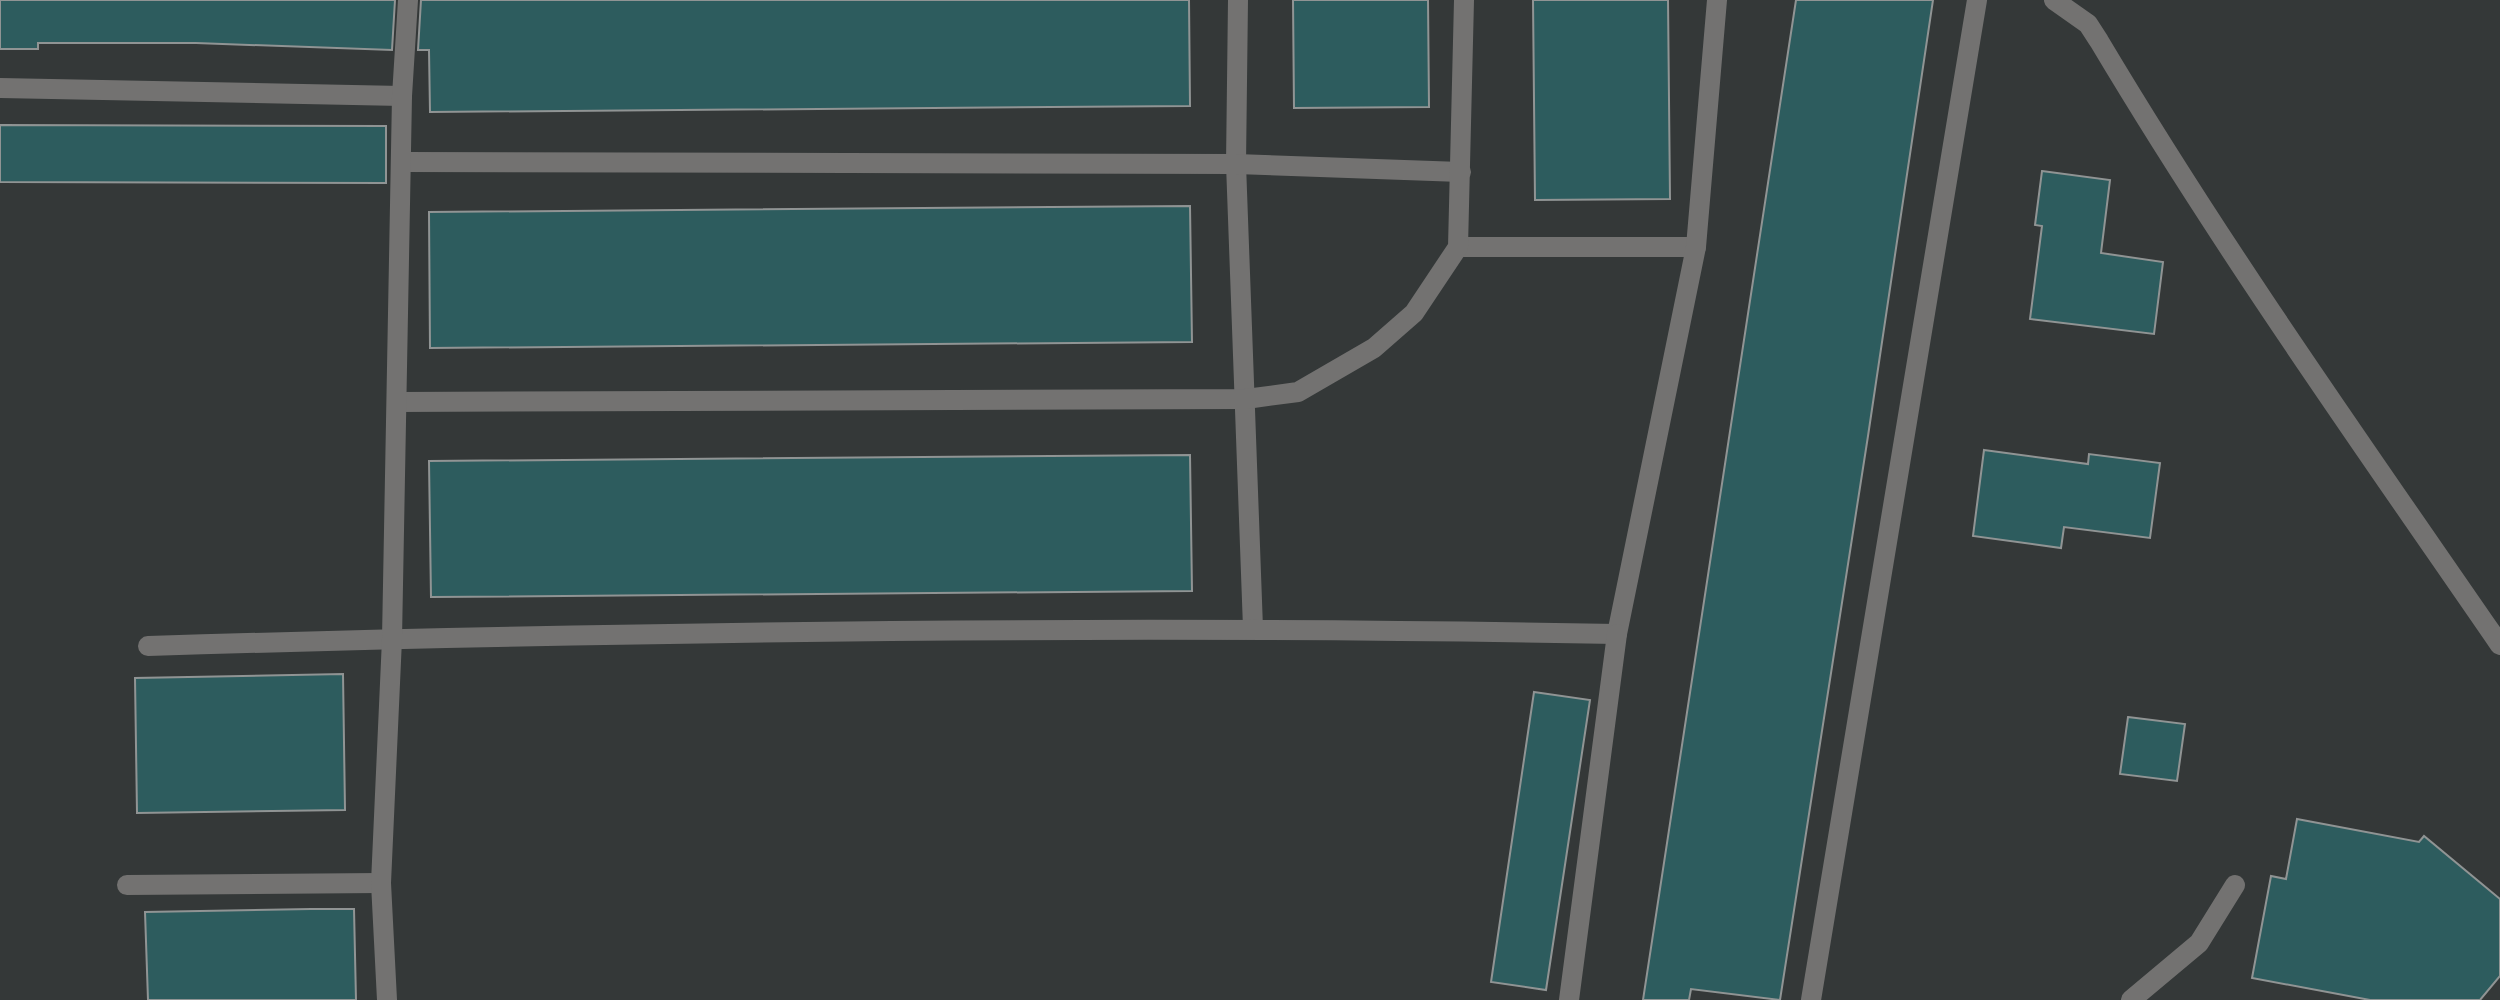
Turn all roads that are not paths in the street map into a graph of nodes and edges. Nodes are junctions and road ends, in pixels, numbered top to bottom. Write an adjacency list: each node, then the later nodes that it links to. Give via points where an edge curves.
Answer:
1 (408, 0): 8 (street)
2 (1238, 0): 10 (street)
3 (1464, 0): 11 (street)
4 (1717, 0): 13 (street)
5 (1977, 0): 26 (street)
6 (2054, 0): 19 (street, via 2088,24 2253,288)
7 (0, 88): 8 (street)
8 (402, 96): 9 (street)
9 (403, 162): 10 (street); 15 (street)
10 (1236, 164): 11 (street); 14 (street)
11 (1461, 172): 12 (street)
12 (1458, 247): 13 (street); 14 (street, via 1414,313 1374,348 1298,392)
13 (1696, 247): 17 (street)
14 (1246, 399): 15 (street); 16 (street)
15 (398, 402): 18 (street)
16 (1253, 628): 17 (street); 18 (street)
17 (1617, 634): 25 (street)
18 (392, 639): 20 (street); 21 (street)
19 (2500, 645)
20 (148, 646)
21 (381, 883): 22 (street); 24 (street)
22 (127, 885)
23 (2235, 885): 27 (street, via 2199,943)
24 (387, 1000)
25 (1569, 1000)
26 (1811, 1000)
27 (2131, 1000)

